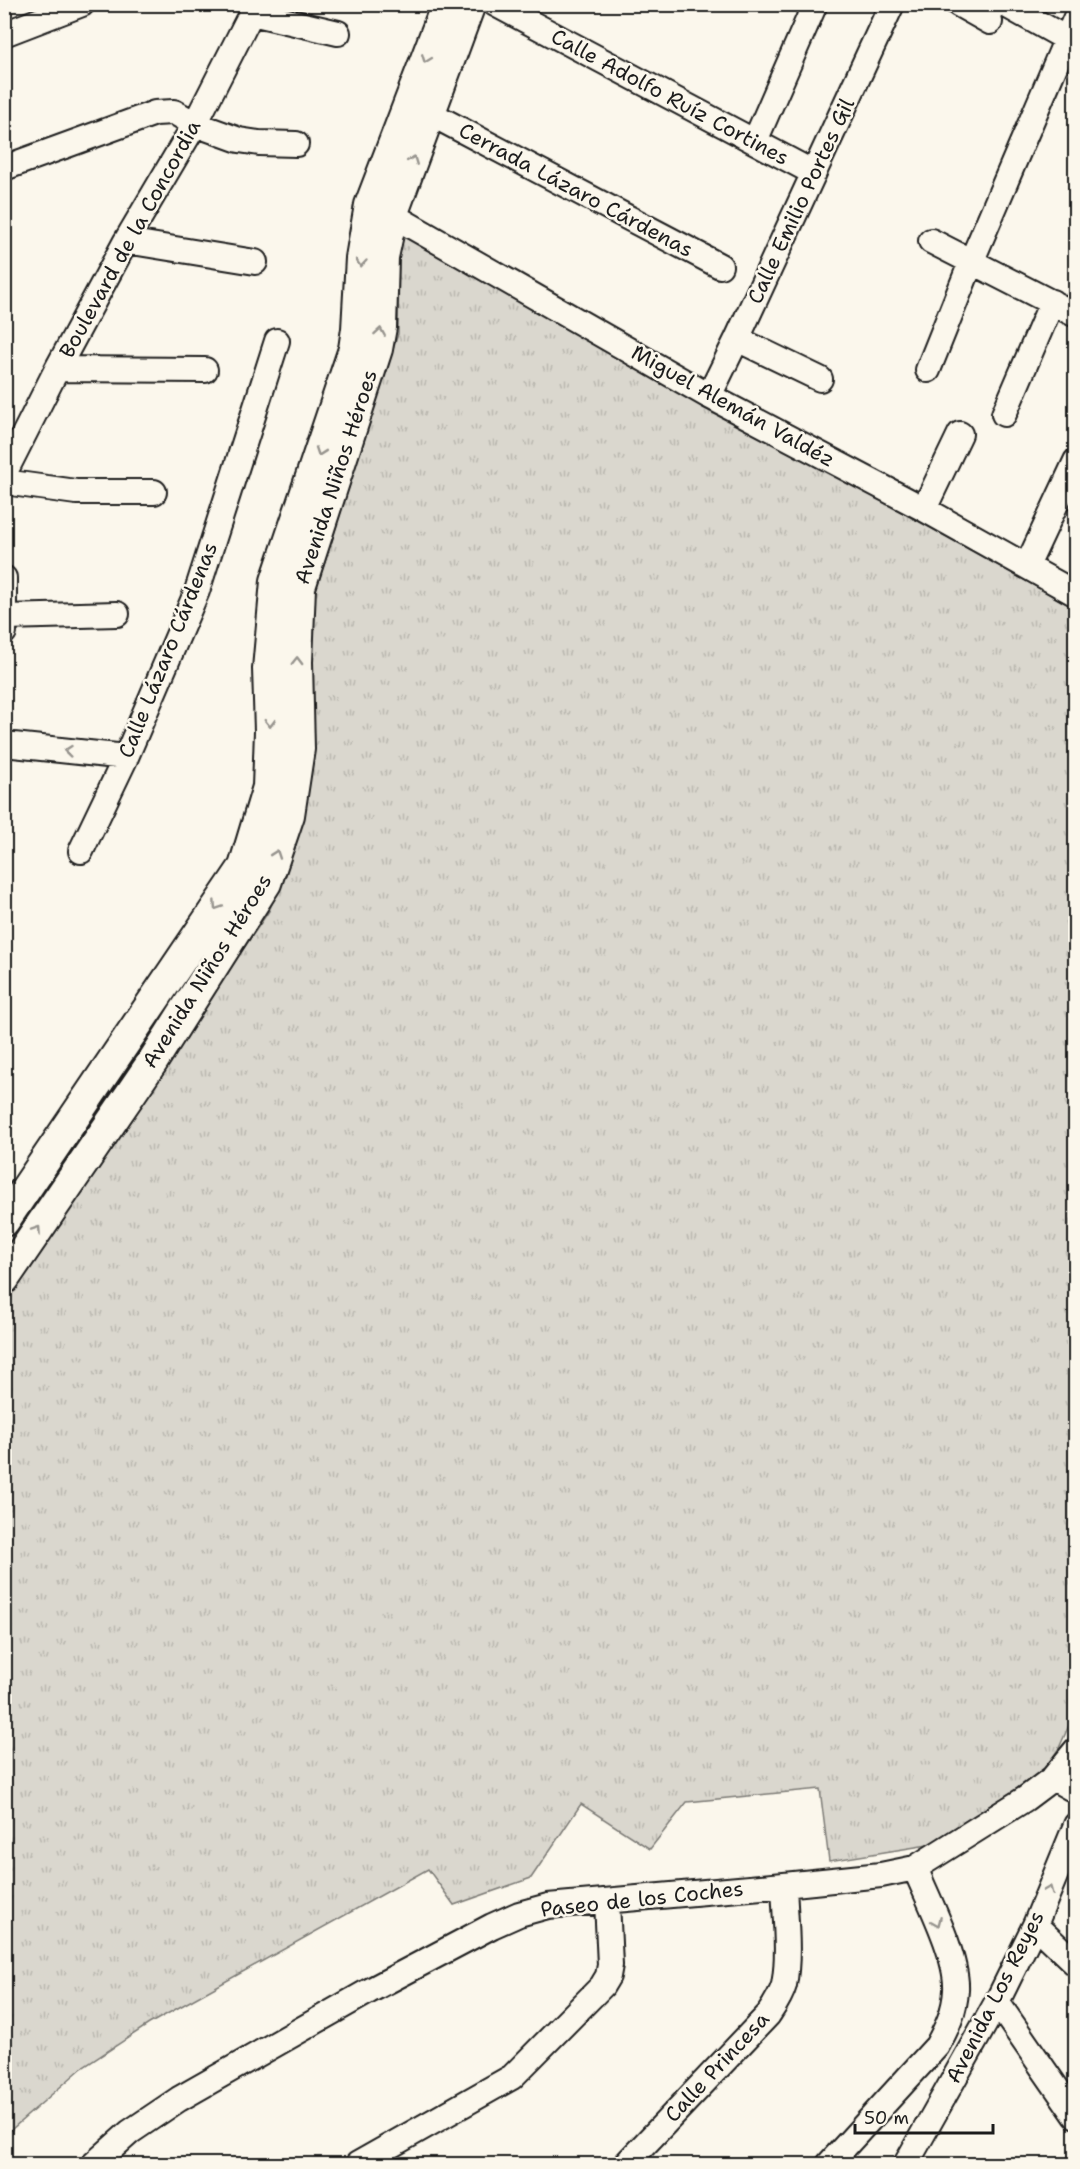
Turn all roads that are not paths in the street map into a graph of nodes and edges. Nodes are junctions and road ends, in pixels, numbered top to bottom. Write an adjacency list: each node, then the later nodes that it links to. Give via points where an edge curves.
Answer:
1 (82, 4): 12 (street)
2 (447, 4): 49 (main road, Avenida Niños Héroes, one-way to 49, via 370,205 361,258 354,349 276,581 268,669 268,787 244,867)
3 (470, 4): 13 (main road, Avenida Niños Héroes)
4 (495, 4): 15 (street, Calle Adolfo Ruíz Cortines)
5 (815, 4): 15 (street)
6 (892, 4): 18 (street, Calle Emilio Portes Gil)
7 (958, 4): 9 (street)
8 (254, 9): 10 (street); 14 (street, Boulevard de la Concordia)
9 (997, 13): 11 (street)
10 (338, 33)
11 (1072, 33): 22 (street)
12 (4, 34)
13 (431, 114): 19 (main road, Avenida Niños Héroes, one-way to 13); 24 (street, Cerrada Lázaro Cárdenas)
14 (195, 124): 16 (street, via 239,140); 17 (street, via 174,112 155,112); 20 (street, Boulevard de la Concordia)
15 (755, 141): 18 (street, Calle Adolfo Ruíz Cortines)
16 (296, 144)
17 (4, 168)
18 (814, 173): 27 (street, Calle Emilio Portes Gil)
19 (392, 215): 33 (street, Miguel Alemán Valdéz); 50 (main road, Avenida Niños Héroes, one-way to 19, via 266,883 289,815 299,749 300,587 377,349 383,257)
20 (126, 241): 23 (street); 29 (street, Boulevard de la Concordia)
21 (931, 241): 22 (street)
22 (972, 260): 25 (street); 31 (street)
23 (255, 261)
24 (720, 266)
25 (1052, 302): 26 (street); 34 (street)
26 (1075, 313)
27 (737, 339): 32 (street); 33 (street, Calle Emilio Portes Gil)
28 (277, 341): 47 (street, Calle Lázaro Cárdenas, via 197,591)
29 (57, 369): 30 (street); 37 (street, Boulevard de la Concordia)
30 (205, 370)
31 (928, 370)
32 (820, 379)
33 (709, 396): 40 (street, Miguel Alemán Valdéz)
34 (1004, 414)
35 (960, 434): 40 (street)
36 (1076, 461): 41 (street)
37 (4, 474)
38 (4, 482): 39 (street, via 76,492)
39 (154, 492)
40 (924, 509): 41 (street, Miguel Alemán Valdéz)
41 (1027, 567): 43 (street, Miguel Alemán Valdéz)
42 (4, 578): 45 (street)
43 (1076, 594)
44 (117, 614): 45 (street)
45 (5, 624)
46 (4, 744): 47 (street, one-way to 46)
47 (126, 757): 48 (street, Calle Lázaro Cárdenas)
48 (81, 851)
49 (125, 1042): 50 (street); 51 (main road, Avenida Niños Héroes)
50 (153, 1061): 52 (main road, Avenida Niños Héroes, one-way to 50)
51 (4, 1221)
52 (4, 1279)
53 (1076, 1750): 54 (street)
54 (1053, 1778): 55 (street); 57 (street, Paseo de los Coches)
55 (1076, 1791)
56 (1076, 1825): 60 (street, Avenida Los Reyes, one-way to 56)
57 (915, 1868): 58 (street, Paseo de los Coches); 67 (street, one-way to 67, via 945,1939 957,1987 954,2007 937,2046)
58 (784, 1885): 59 (street, Paseo de los Coches); 66 (street, Calle Princesa, via 786,1950 783,1986 777,2001)
59 (607, 1901): 64 (street, Paseo de los Coches, via 548,1906 492,1926 179,2099 130,2132); 65 (street, via 609,1965 602,1986 512,2077)
60 (1035, 1925): 61 (street); 62 (street, Avenida Los Reyes)
61 (1076, 1964)
62 (997, 2002): 63 (street); 68 (street, Avenida Los Reyes)
63 (1076, 2116)
64 (94, 2164)
65 (358, 2164)
66 (626, 2164)
67 (829, 2164)
68 (906, 2164)

